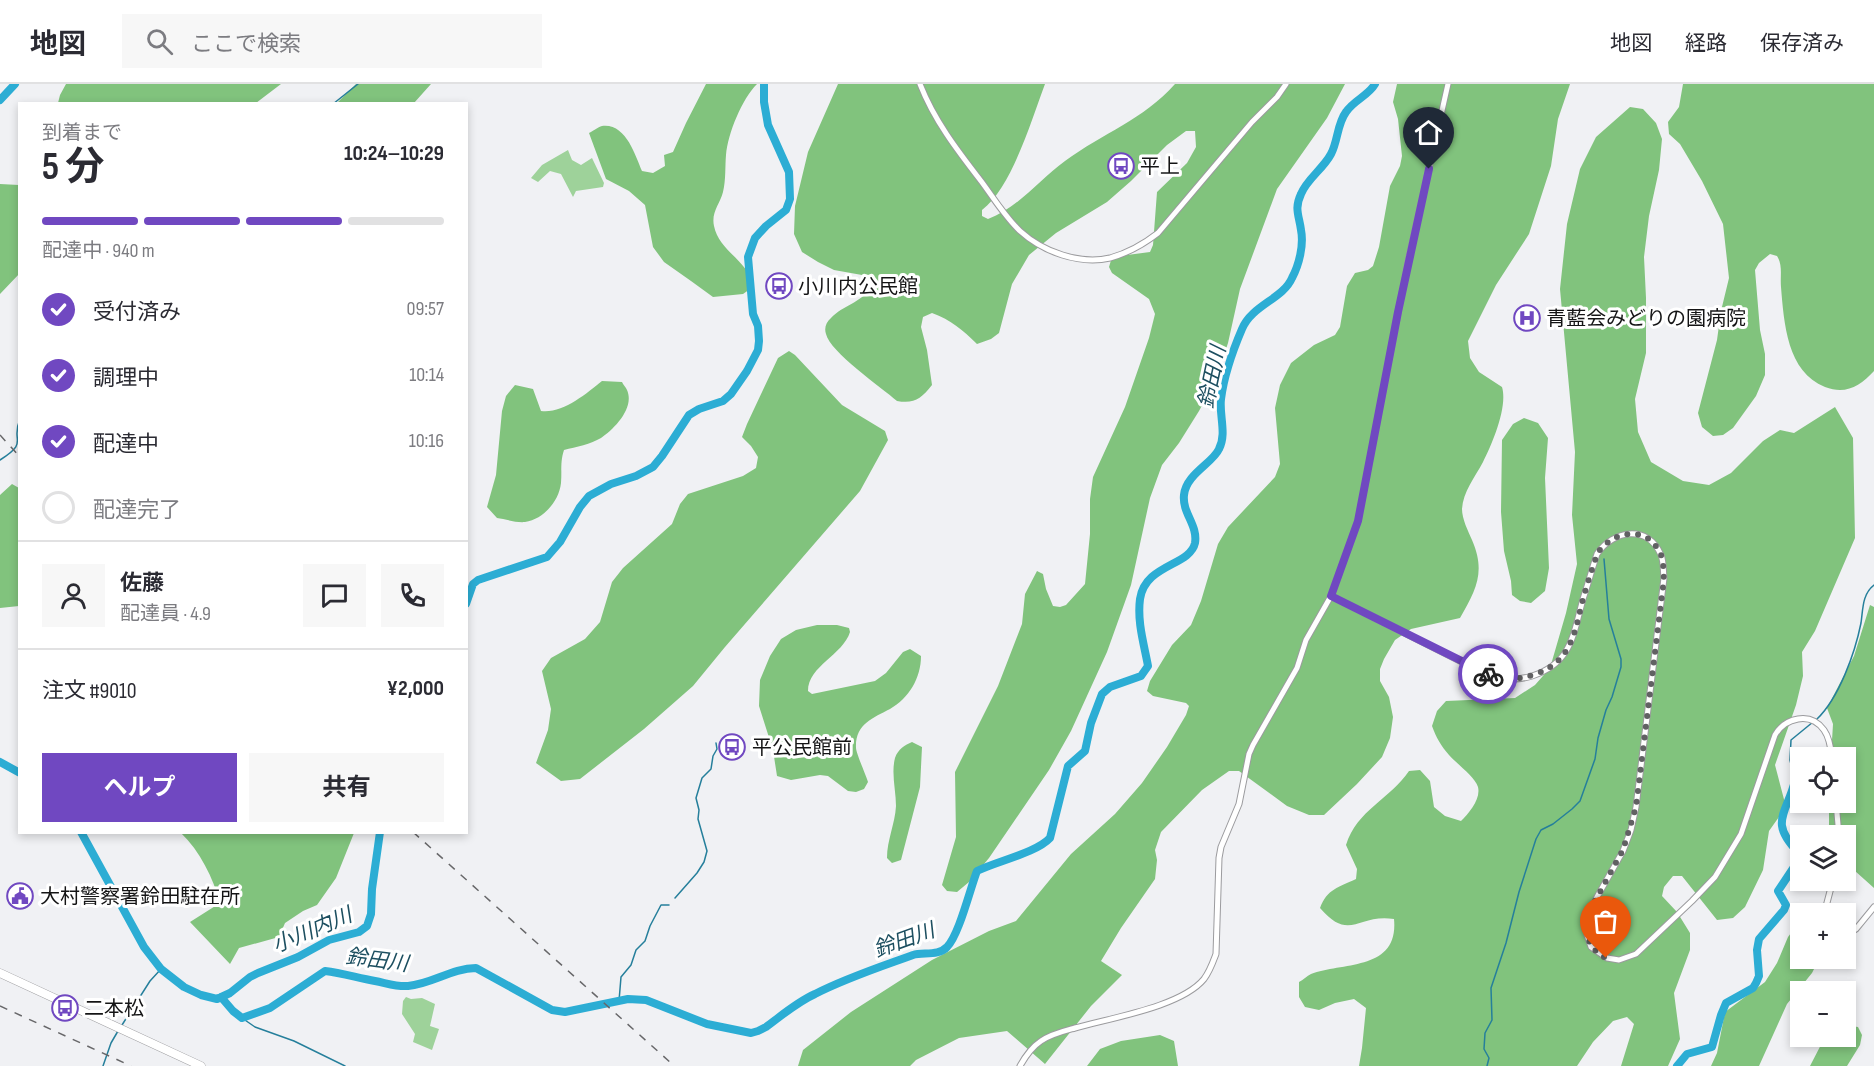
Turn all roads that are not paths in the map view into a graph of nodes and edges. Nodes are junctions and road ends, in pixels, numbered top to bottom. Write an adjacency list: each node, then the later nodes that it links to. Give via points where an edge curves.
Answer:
1 (920, 84): 2 (street, via 937,122 1019,230 1047,249 1070,257 1108,258 1142,245 1158,232)
2 (1286, 84)
3 (1448, 84): 4 (street, via 1358,521)
4 (1331, 596): 5 (street, via 1486,674 1499,678 1526,677 1546,671 1570,645 1603,544 1622,534 1641,536 1654,544 1662,559 1664,579 1636,807 1623,850 1586,921 1591,947 1606,958 1629,958 1641,950 1715,877 1741,834 1770,749 1784,723 1796,719 1817,724 1828,736); 10 (street, via 1306,640 1293,677 1249,754 1235,815 1219,858 1216,954 1212,966 1182,997 1048,1037)
5 (1830, 747)
6 (1874, 907): 7 (street)
7 (1856, 929)
8 (0, 973): 9 (highway)
9 (201, 1066)
10 (1020, 1066)

